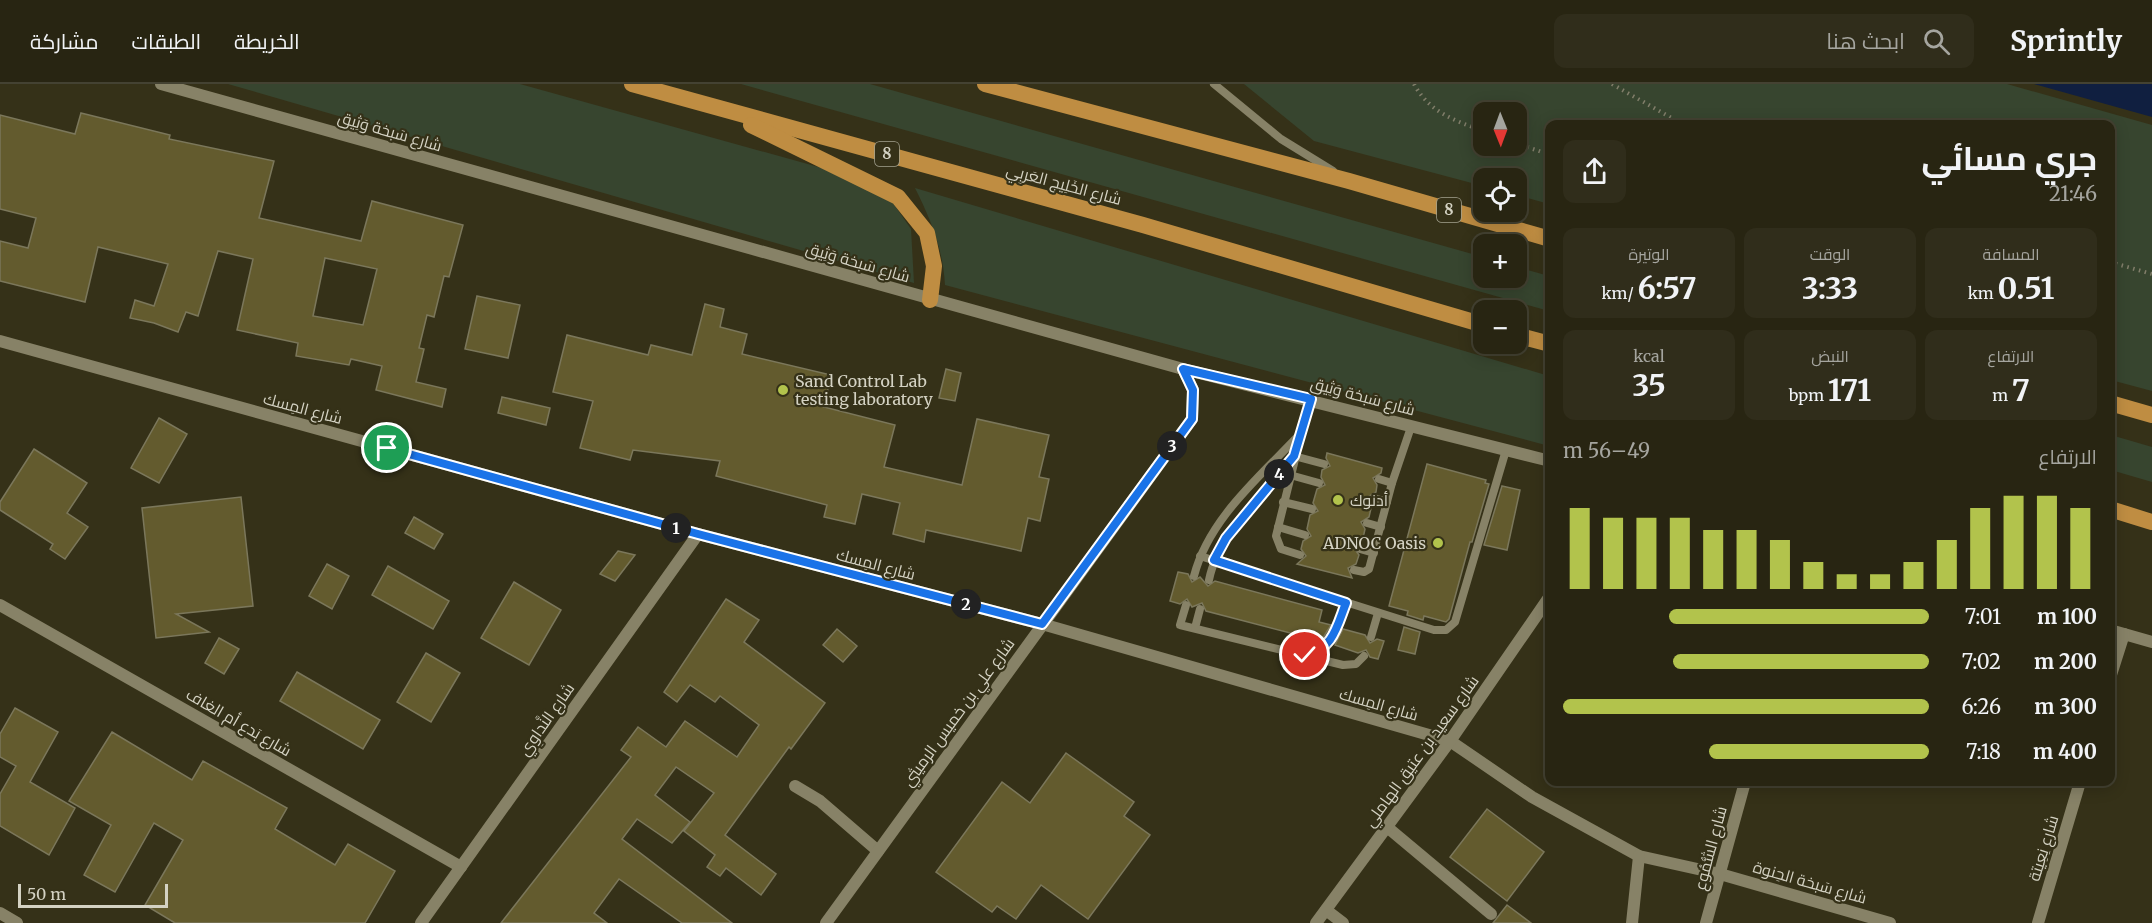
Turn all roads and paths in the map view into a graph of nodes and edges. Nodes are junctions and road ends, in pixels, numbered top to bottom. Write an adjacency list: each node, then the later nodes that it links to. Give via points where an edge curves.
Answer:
1 (161, 84): 16 (street, شارع سَبخة وَثِيق)
2 (632, 84): 7 (highway, شارع الخَلِيج العَربِي / 8)
3 (985, 84): 12 (highway, 8)
4 (1214, 84): 12 (lane, via 1281,139)
5 (1414, 84): 9 (path, via 1420,96 1446,118)
6 (1612, 84): 8 (path)
7 (710, 106): 16 (highway, via 898,197 927,233 934,266); 17 (highway, شارع الخَلِيج العَربِي / 8, via 1143,225)
8 (1675, 120)
9 (1473, 127)
10 (1527, 147): 11 (path)
11 (1545, 153)
12 (1349, 181): 13 (highway, 8)
13 (1545, 238)
14 (2115, 263): 15 (path)
15 (2152, 274)
16 (930, 300): 21 (street, شارع سَبخة وَثِيق)
17 (1473, 322)
18 (1527, 337): 20 (highway)
19 (0, 341): 46 (street, شارع المِسك)
20 (1545, 343)
21 (1183, 369): 22 (street, شارع سَبخة وَثِيق); 62 (street, شارع علي بن خميس الرميثي, via 1193,390 1192,419)
22 (1311, 399): 25 (street, شارع سَبخة وَثِيق); 26 (lane)
23 (2115, 404): 24 (highway)
24 (2152, 415)
25 (1412, 426): 27 (street, شارع سَبخة وَثِيق); 36 (lane)
26 (1300, 434): 28 (lane); 51 (lane, via 1221,519)
27 (1506, 450): 29 (street, شارع سَبخة وَثِيق); 61 (lane, via 1451,627 1434,630)
28 (1294, 456): 31 (lane); 33 (lane); 52 (lane, via 1226,538)
29 (1536, 458): 30 (street, شارع سَبخة وَثِيق); 32 (street)
30 (1545, 460)
31 (1324, 464)
32 (1545, 466)
33 (1290, 475): 35 (lane); 38 (lane)
34 (1379, 480): 36 (lane)
35 (1319, 483)
36 (1392, 483): 39 (lane)
37 (1374, 498): 39 (lane)
38 (1283, 502): 40 (lane); 44 (lane)
39 (1387, 502): 45 (lane)
40 (1312, 509)
41 (2115, 513): 42 (highway)
42 (2152, 522)
43 (1367, 523): 45 (lane)
44 (1278, 527): 47 (lane); 50 (lane, via 1277,546)
45 (1381, 527): 49 (lane)
46 (698, 534): 62 (street, شارع المِسك); 78 (street, شارع النَّداوِي)
47 (1305, 535)
48 (1360, 549): 49 (lane)
49 (1374, 553): 53 (lane, via 1369,569)
50 (1300, 555)
51 (1200, 556): 52 (lane); 54 (lane)
52 (1214, 560): 55 (lane); 56 (lane)
53 (1354, 570)
54 (1194, 576)
55 (1209, 580)
56 (1346, 603): 61 (lane); 68 (lane, via 1327,646)
57 (1545, 603): 71 (street, شارع سعيد بن عتيق الهاملي)
58 (0, 605): 78 (street, شارع بَدع أم الغاف)
59 (1186, 605): 63 (lane, via 1180,625)
60 (1200, 609): 63 (lane)
61 (1378, 613): 66 (lane)
62 (1042, 624): 71 (street, شارع المِسك); 76 (street, شارع علي بن خميس الرميثي)
63 (1195, 628): 68 (lane)
64 (2115, 631): 65 (street)
65 (2124, 634): 67 (street); 70 (street)
66 (1371, 637)
67 (2152, 642)
68 (1305, 655): 69 (lane, via 1349,666)
69 (1364, 656)
70 (2115, 662)
71 (1450, 741): 75 (street, شارع سعيد بن عتيق الهاملي); 77 (street, شارع المِسك, via 1532,797)
72 (795, 786): 76 (street, via 820,801)
73 (1744, 786): 79 (street, شارع الشُّمُوع)
74 (2079, 786): 91 (street, شارع نِعِيتة)
75 (1387, 827): 80 (street, شارع سعيد بن عتيق الهاملي); 82 (street)
76 (878, 851): 85 (street, شارع علي بن خميس الرميثي)
77 (1639, 856): 79 (street, شارع المِسك); 88 (street)
78 (461, 867): 84 (street, شارع النَّداوِي)
79 (1720, 874): 89 (street, شارع الشُّمُوع); 90 (street, شارع سَبخة الحِنوة)
80 (1326, 910): 86 (street, شارع سعيد بن عتيق الهاملي); 87 (street)
81 (0, 913): 83 (street)
82 (1491, 914)
83 (17, 923)
84 (421, 923)
85 (826, 923)
86 (1316, 923)
87 (1343, 923)
88 (1632, 923)
89 (1706, 923)
90 (1890, 923)
91 (2038, 923)

